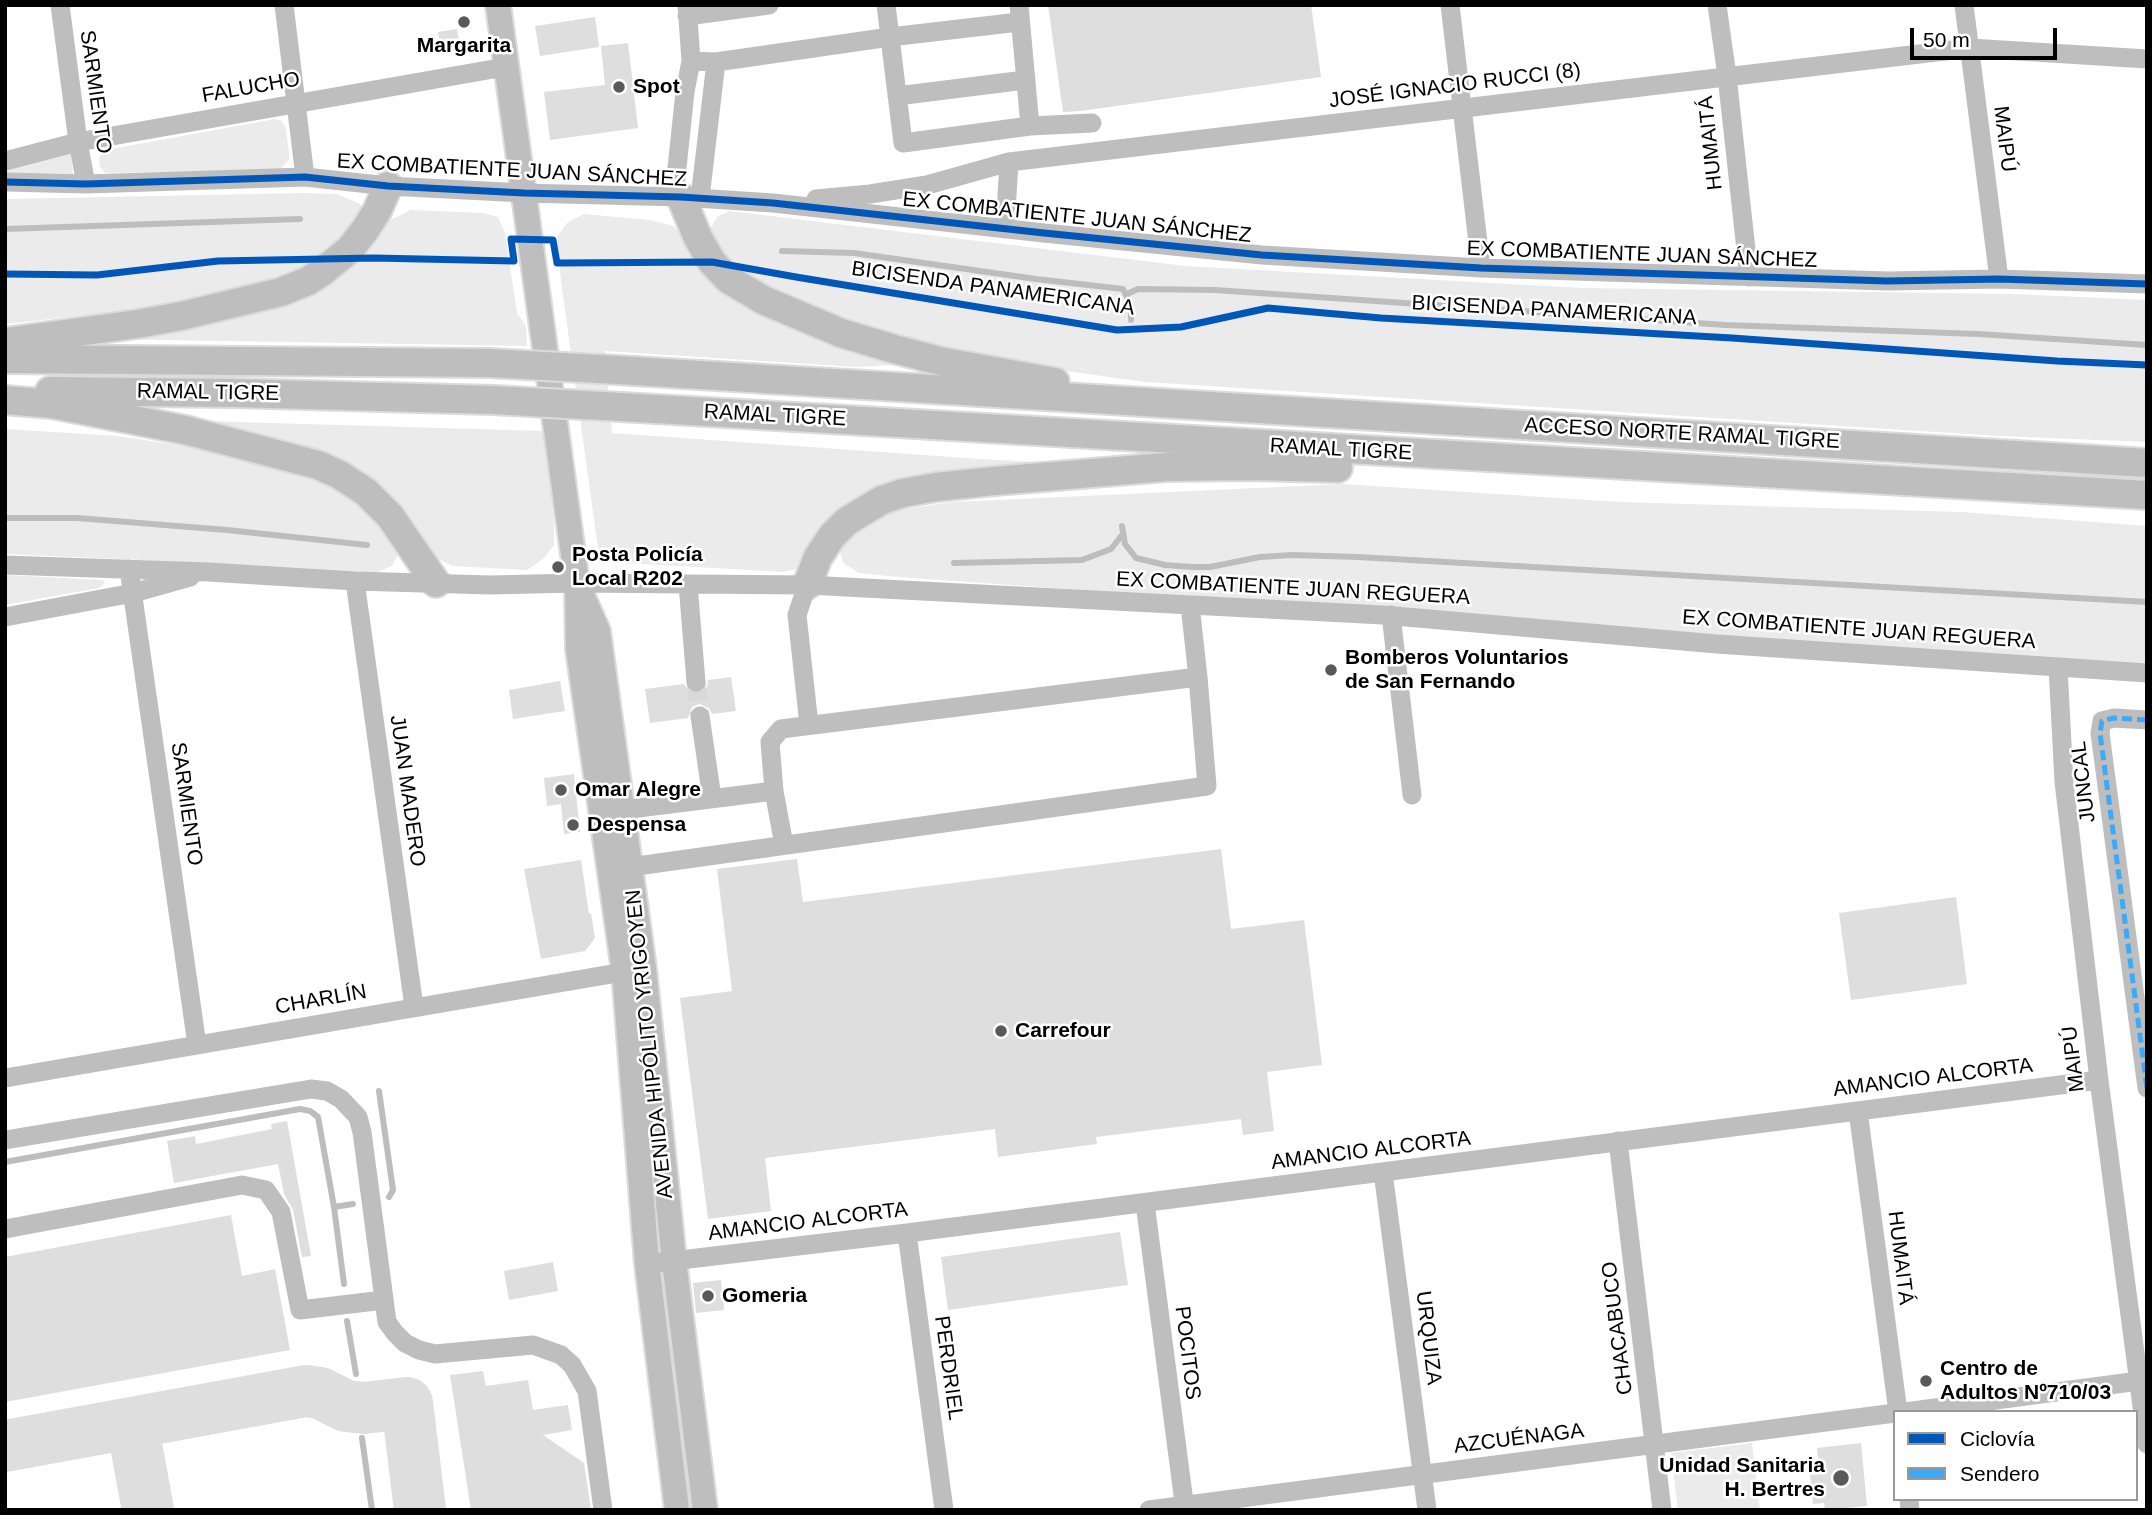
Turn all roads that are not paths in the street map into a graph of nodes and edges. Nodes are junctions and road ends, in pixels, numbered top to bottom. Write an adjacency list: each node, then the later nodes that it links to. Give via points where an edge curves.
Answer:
1 (60, 5): 24 (street, SARMIENTO)
2 (284, 5): 20 (street)
3 (498, 5): 16 (main road, AVENIDA HIPÓLITO YRIGOYEN)
4 (769, 5): 9 (street)
5 (886, 5): 11 (street)
6 (1450, 5): 21 (street)
7 (1717, 5): 17 (street, HUMAITÁ)
8 (1964, 5): 12 (street, MAIPÚ)
9 (687, 11): 14 (street)
10 (1019, 13): 11 (street); 18 (street)
11 (890, 37): 15 (street); 19 (street)
12 (1970, 48): 13 (street, JOSÉ IGNACIO RUCCI (8)); 17 (street, JOSÉ IGNACIO RUCCI (8)); 37 (street, MAIPÚ)
13 (2147, 59)
14 (691, 61): 15 (street); 32 (street, via 685,92)
15 (716, 62): 32 (street)
16 (505, 67): 20 (street, FALUCHO); 31 (main road, AVENIDA HIPÓLITO YRIGOYEN)
17 (1727, 76): 21 (street, JOSÉ IGNACIO RUCCI (8)); 36 (street, HUMAITÁ)
18 (1025, 80): 19 (street); 23 (street)
19 (897, 96): 23 (street, via 903,143)
20 (296, 103): 24 (street, FALUCHO); 27 (street)
21 (1463, 107): 26 (street, JOSÉ IGNACIO RUCCI (8)); 35 (street)
22 (1092, 123): 23 (street)
23 (1030, 126)
24 (78, 142): 25 (street, FALUCHO); 29 (street, SARMIENTO)
25 (5, 161)
26 (1009, 162): 33 (street, JOSÉ IGNACIO RUCCI (8), via 928,185); 34 (street)
27 (305, 177): 29 (street, EX COMBATIENTE JUAN SÁNCHEZ); 30 (street, EX COMBATIENTE JUAN SÁNCHEZ)
28 (5, 182): 29 (street, EX COMBATIENTE JUAN SÁNCHEZ)
29 (86, 184)
30 (388, 186): 31 (street, EX COMBATIENTE JUAN SÁNCHEZ); 39 (highway, via 350,249 308,281 281,292 137,324)
31 (524, 193): 32 (street, EX COMBATIENTE JUAN SÁNCHEZ); 52 (main road, AVENIDA HIPÓLITO YRIGOYEN)
32 (685, 197): 33 (street, EX COMBATIENTE JUAN SÁNCHEZ); 43 (highway, via 698,238 729,279 763,300 841,333 944,362)
33 (773, 203): 34 (street, EX COMBATIENTE JUAN SÁNCHEZ)
34 (1005, 229): 35 (street, EX COMBATIENTE JUAN SÁNCHEZ, via 1262,255)
35 (1481, 268): 36 (street, EX COMBATIENTE JUAN SÁNCHEZ)
36 (1749, 277): 37 (street, EX COMBATIENTE JUAN SÁNCHEZ)
37 (1999, 279): 38 (street, EX COMBATIENTE JUAN SÁNCHEZ)
38 (2147, 284)
39 (5, 342)
40 (5, 359): 43 (highway, RAMAL TIGRE, bridge, via 489,363)
41 (5, 391): 44 (highway, RAMAL TIGRE, bridge, via 493,400)
42 (5, 400): 51 (highway, via 52,404 185,430 318,465 366,492 390,516)
43 (1217, 407): 45 (highway, ACCESO NORTE RAMAL TIGRE)
44 (1544, 462): 46 (highway, ACCESO NORTE RAMAL TIGRE); 54 (highway, via 1419,469 1166,467 936,487 882,500 847,521 818,557)
45 (2147, 463)
46 (2147, 495)
47 (5, 565): 48 (street, EX COMBATIENTE JUAN REGUERA)
48 (129, 569): 49 (street, EX COMBATIENTE JUAN REGUERA); 55 (street, SARMIENTO)
49 (208, 572): 50 (street, EX COMBATIENTE JUAN REGUERA); 55 (street)
50 (355, 581): 51 (street, EX COMBATIENTE JUAN REGUERA); 73 (street, JUAN MADERO)
51 (436, 583): 52 (street, EX COMBATIENTE JUAN REGUERA)
52 (577, 583): 53 (street, EX COMBATIENTE JUAN REGUERA); 69 (main road, AVENIDA HIPÓLITO YRIGOYEN, via 598,631); 72 (main road, AVENIDA HIPÓLITO YRIGOYEN, via 578,649)
53 (688, 584): 54 (street, EX COMBATIENTE JUAN REGUERA); 62 (street)
54 (807, 585): 56 (street, EX COMBATIENTE JUAN REGUERA); 65 (street, via 797,615)
55 (133, 593): 58 (street); 74 (street, SARMIENTO)
56 (1190, 605): 57 (street, EX COMBATIENTE JUAN REGUERA); 61 (street)
57 (1391, 615): 59 (street, EX COMBATIENTE JUAN REGUERA, via 1730,645); 67 (street)
58 (5, 617)
59 (2058, 667): 60 (street, EX COMBATIENTE JUAN REGUERA); 76 (street, MAIPÚ, via 2064,782)
60 (2147, 673)
61 (1198, 677): 65 (street); 70 (street, via 1207,786)
62 (696, 682)
63 (701, 716): 68 (street)
64 (2147, 720): 77 (street, JUNCAL, via 2102,721 2100,733)
65 (809, 725): 66 (street, via 781,729 770,742)
66 (774, 791): 68 (street); 70 (street)
67 (1412, 795)
68 (712, 798): 69 (street)
69 (622, 810): 71 (main road, AVENIDA HIPÓLITO YRIGOYEN)
70 (784, 845): 71 (street)
71 (630, 867): 72 (main road, AVENIDA HIPÓLITO YRIGOYEN)
72 (634, 970): 73 (street, CHARLÍN); 85 (main road, AVENIDA HIPÓLITO YRIGOYEN); 86 (main road, AVENIDA HIPÓLITO YRIGOYEN)
73 (414, 1007): 74 (street, CHARLÍN)
74 (197, 1045): 75 (street, CHARLÍN)
75 (5, 1078)
76 (2099, 1080): 78 (street, AMANCIO ALCORTA); 88 (street, MAIPÚ)
77 (2147, 1088)
78 (1858, 1111): 80 (street, AMANCIO ALCORTA); 89 (street, HUMAITÁ)
79 (5, 1140): 87 (street, via 311,1088 327,1091 341,1098 358,1117)
80 (1618, 1142): 81 (street, AMANCIO ALCORTA); 92 (street, CHACABUCO)
81 (1384, 1172): 82 (street, AMANCIO ALCORTA); 94 (street, URQUIZA)
82 (1145, 1202): 84 (street, AMANCIO ALCORTA); 95 (street, POCITOS)
83 (5, 1229): 87 (street, via 242,1185 266,1190 281,1212 300,1310)
84 (907, 1233): 85 (street, AMANCIO ALCORTA); 99 (street, PERDRIEL)
85 (674, 1261): 86 (street, AMANCIO ALCORTA); 98 (main road, AVENIDA HIPÓLITO YRIGOYEN)
86 (647, 1264): 97 (main road, AVENIDA HIPÓLITO YRIGOYEN)
87 (384, 1300): 96 (street, via 387,1321 395,1333 419,1350 435,1354 533,1345 561,1355 572,1365 587,1391)
88 (2138, 1381): 90 (street); 93 (street, MAIPÚ)
89 (1896, 1410)
90 (1920, 1410)
91 (1893, 1412): 92 (street, AZCUÉNAGA)
92 (1655, 1444): 94 (street, AZCUÉNAGA); 102 (street, CHACABUCO)
93 (2147, 1444)
94 (1422, 1474): 95 (street, AZCUÉNAGA); 101 (street, URQUIZA)
95 (1184, 1507): 100 (street, AZCUÉNAGA)
96 (603, 1510)
97 (677, 1510)
98 (705, 1510)
99 (944, 1510)
100 (1149, 1510)
101 (1427, 1510)
102 (1662, 1510)

